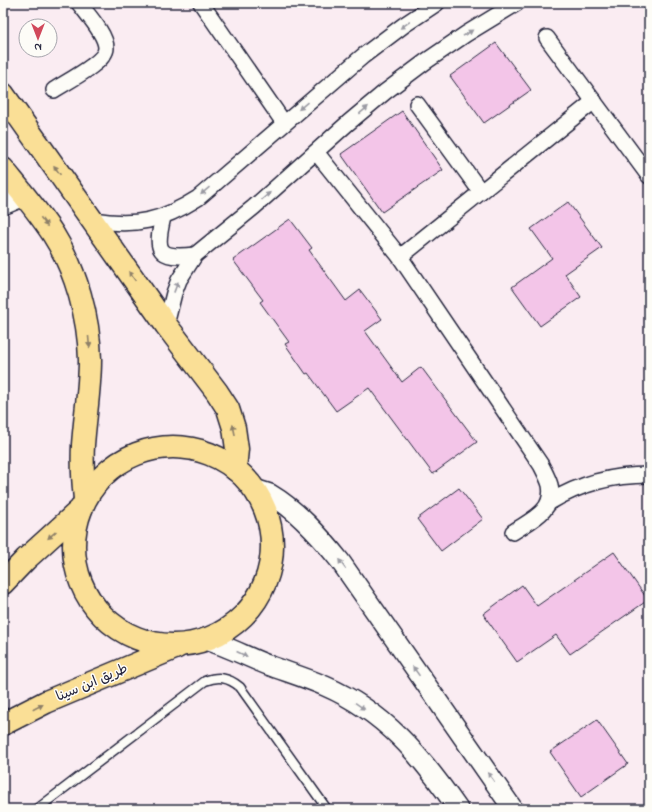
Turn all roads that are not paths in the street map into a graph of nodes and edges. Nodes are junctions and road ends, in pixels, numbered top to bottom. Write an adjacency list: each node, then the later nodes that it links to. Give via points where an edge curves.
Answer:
1 (79, 3): 6 (street, via 101,32 106,50 97,62)
2 (201, 3): 10 (street)
3 (437, 3): 10 (street, one-way to 10, via 363,56)
4 (517, 3): 11 (street, one-way to 4, via 385,92 425,62)
5 (547, 38): 8 (street)
6 (54, 90)
7 (3, 94): 18 (main road, one-way to 7)
8 (594, 101): 13 (street); 14 (street)
9 (417, 104): 14 (street)
10 (284, 123): 17 (street, one-way to 17, via 198,198)
11 (316, 152): 19 (street, one-way to 11); 20 (street)
12 (3, 169): 15 (main road)
13 (649, 176)
14 (481, 192): 20 (street)
15 (24, 196): 16 (street); 26 (main road, one-way to 26, via 53,234 68,263 80,294 87,327 90,360 82,463)
16 (3, 205)
17 (163, 217): 18 (street, via 127,223); 19 (street, via 159,236 161,249 172,257)
18 (93, 220): 21 (main road, one-way to 18)
19 (195, 256): 21 (street, one-way to 19, via 179,280)
20 (400, 257): 25 (street, via 541,465 550,485)
21 (166, 324): 22 (main road, one-way to 21, via 237,448 228,409)
22 (236, 469): 24 (main road); 26 (main road, via 214,456 190,448 166,447 141,452 119,463 100,479)
23 (649, 475): 25 (street, via 631,475 585,485 566,492)
24 (255, 489): 29 (main road, via 266,510 272,532 273,554 268,577 258,598 244,616 226,630); 35 (street, one-way to 24, via 340,561 320,537 288,508 269,494)
25 (550, 502): 27 (street, via 543,511)
26 (83, 504): 28 (main road, one-way to 28); 30 (main road, via 74,537 75,566 85,594 103,617 126,634 154,644)
27 (513, 532)
28 (3, 583)
29 (206, 640): 30 (main road); 34 (street, one-way to 34, via 326,686 358,704 387,725 413,749)
30 (183, 645): 31 (main road, طريق ابن سينا, one-way to 30, via 46,702)
31 (3, 724)
32 (37, 809): 33 (lane, via 205,682 219,677 227,678 240,687)
33 (327, 809)
34 (458, 809)
35 (513, 809)

